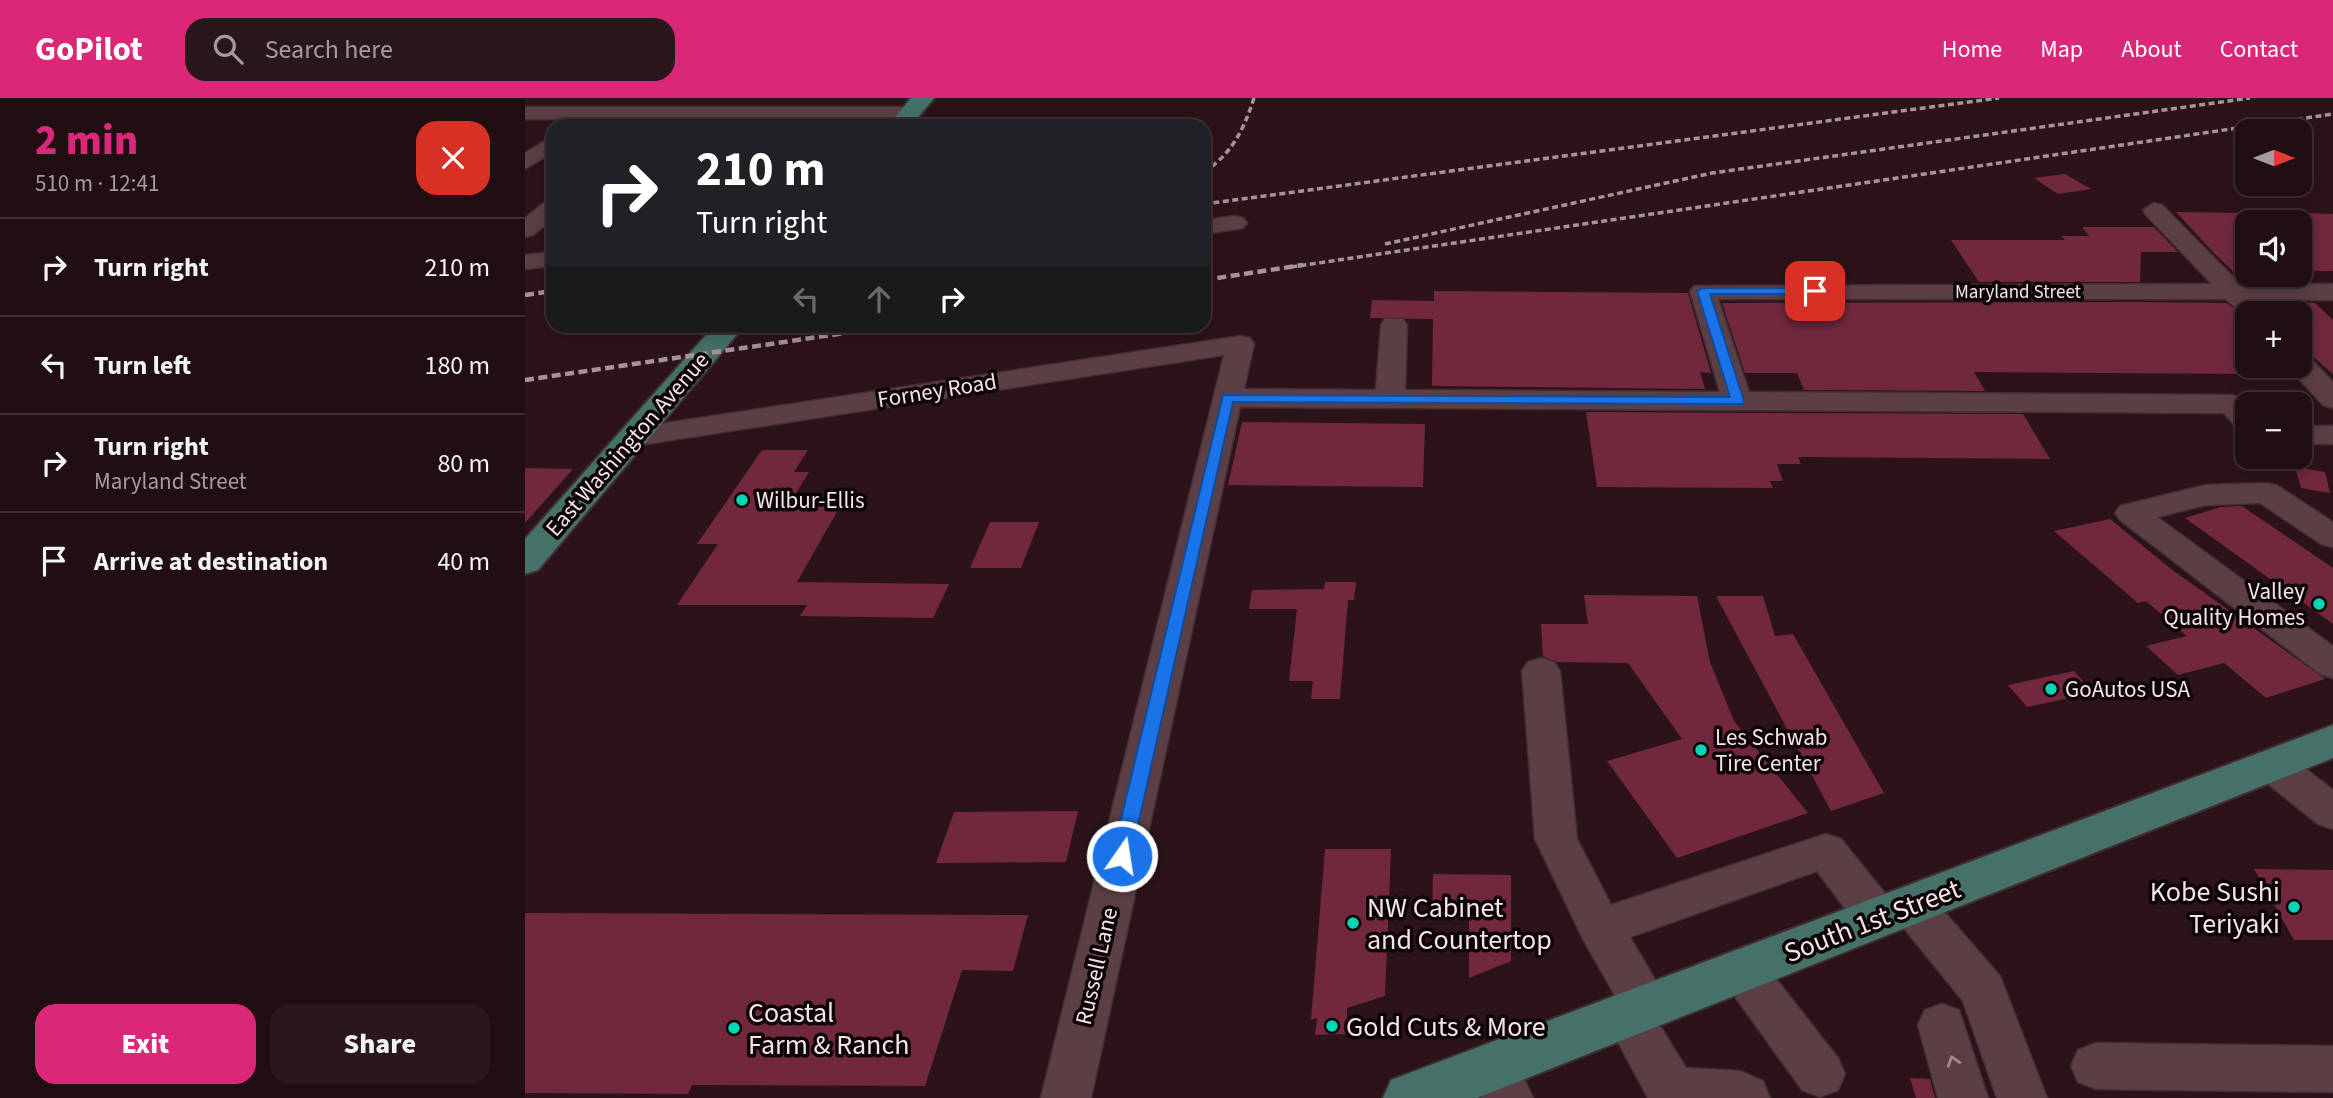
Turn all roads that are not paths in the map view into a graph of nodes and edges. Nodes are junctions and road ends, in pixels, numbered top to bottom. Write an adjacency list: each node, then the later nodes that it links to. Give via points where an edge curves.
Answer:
1 (911, 112): 4 (street)
2 (525, 113): 3 (street)
3 (575, 119)
4 (624, 119)
5 (546, 147): 6 (street)
6 (525, 163)
7 (2154, 210): 14 (street)
8 (546, 213): 11 (street)
9 (1235, 223): 10 (street)
10 (1211, 226)
11 (525, 230)
12 (546, 260): 13 (street)
13 (525, 262)
14 (2233, 292): 15 (street, Maryland Street); 16 (street); 24 (street, Maryland Street, via 1703,291)
15 (2333, 292)
16 (2242, 301)
17 (1395, 325): 23 (street)
18 (723, 333): 28 (main road, East Washington Avenue)
19 (1240, 344): 21 (street, Russell Lane); 28 (street, Forney Road)
20 (2312, 376): 22 (street)
21 (1227, 398): 23 (street); 46 (street, Russell Lane)
22 (2333, 398)
23 (1390, 399): 24 (street)
24 (1737, 401): 25 (street, via 2232,404)
25 (2235, 408)
26 (2312, 435): 27 (street)
27 (2333, 435)
28 (633, 437): 30 (main road, East Washington Avenue)
29 (2333, 537): 31 (street, via 2267,494 2206,495 2131,513)
30 (525, 562)
31 (2329, 658)
32 (1541, 671): 37 (street, via 1556,839)
33 (2333, 741): 34 (main road, South 1st Street)
34 (2272, 765): 35 (street); 36 (main road, South 1st Street)
35 (2333, 813)
36 (1894, 911): 37 (street, via 1826,851); 38 (main road, South 1st Street); 50 (street, via 1983,991)
37 (1600, 928): 39 (street)
38 (1742, 970): 39 (main road, South 1st Street); 43 (street)
39 (1637, 1011): 44 (main road, South 1st Street); 45 (street)
40 (1942, 1025): 49 (street, one-way to 40)
41 (2096, 1066): 42 (street)
42 (2333, 1069)
43 (1821, 1074)
44 (1501, 1082): 47 (main road, South 1st Street)
45 (1673, 1095): 48 (street, via 1740,1094)
46 (1066, 1098)
47 (1411, 1098)
48 (1745, 1098)
49 (1963, 1098)
50 (2022, 1098)

